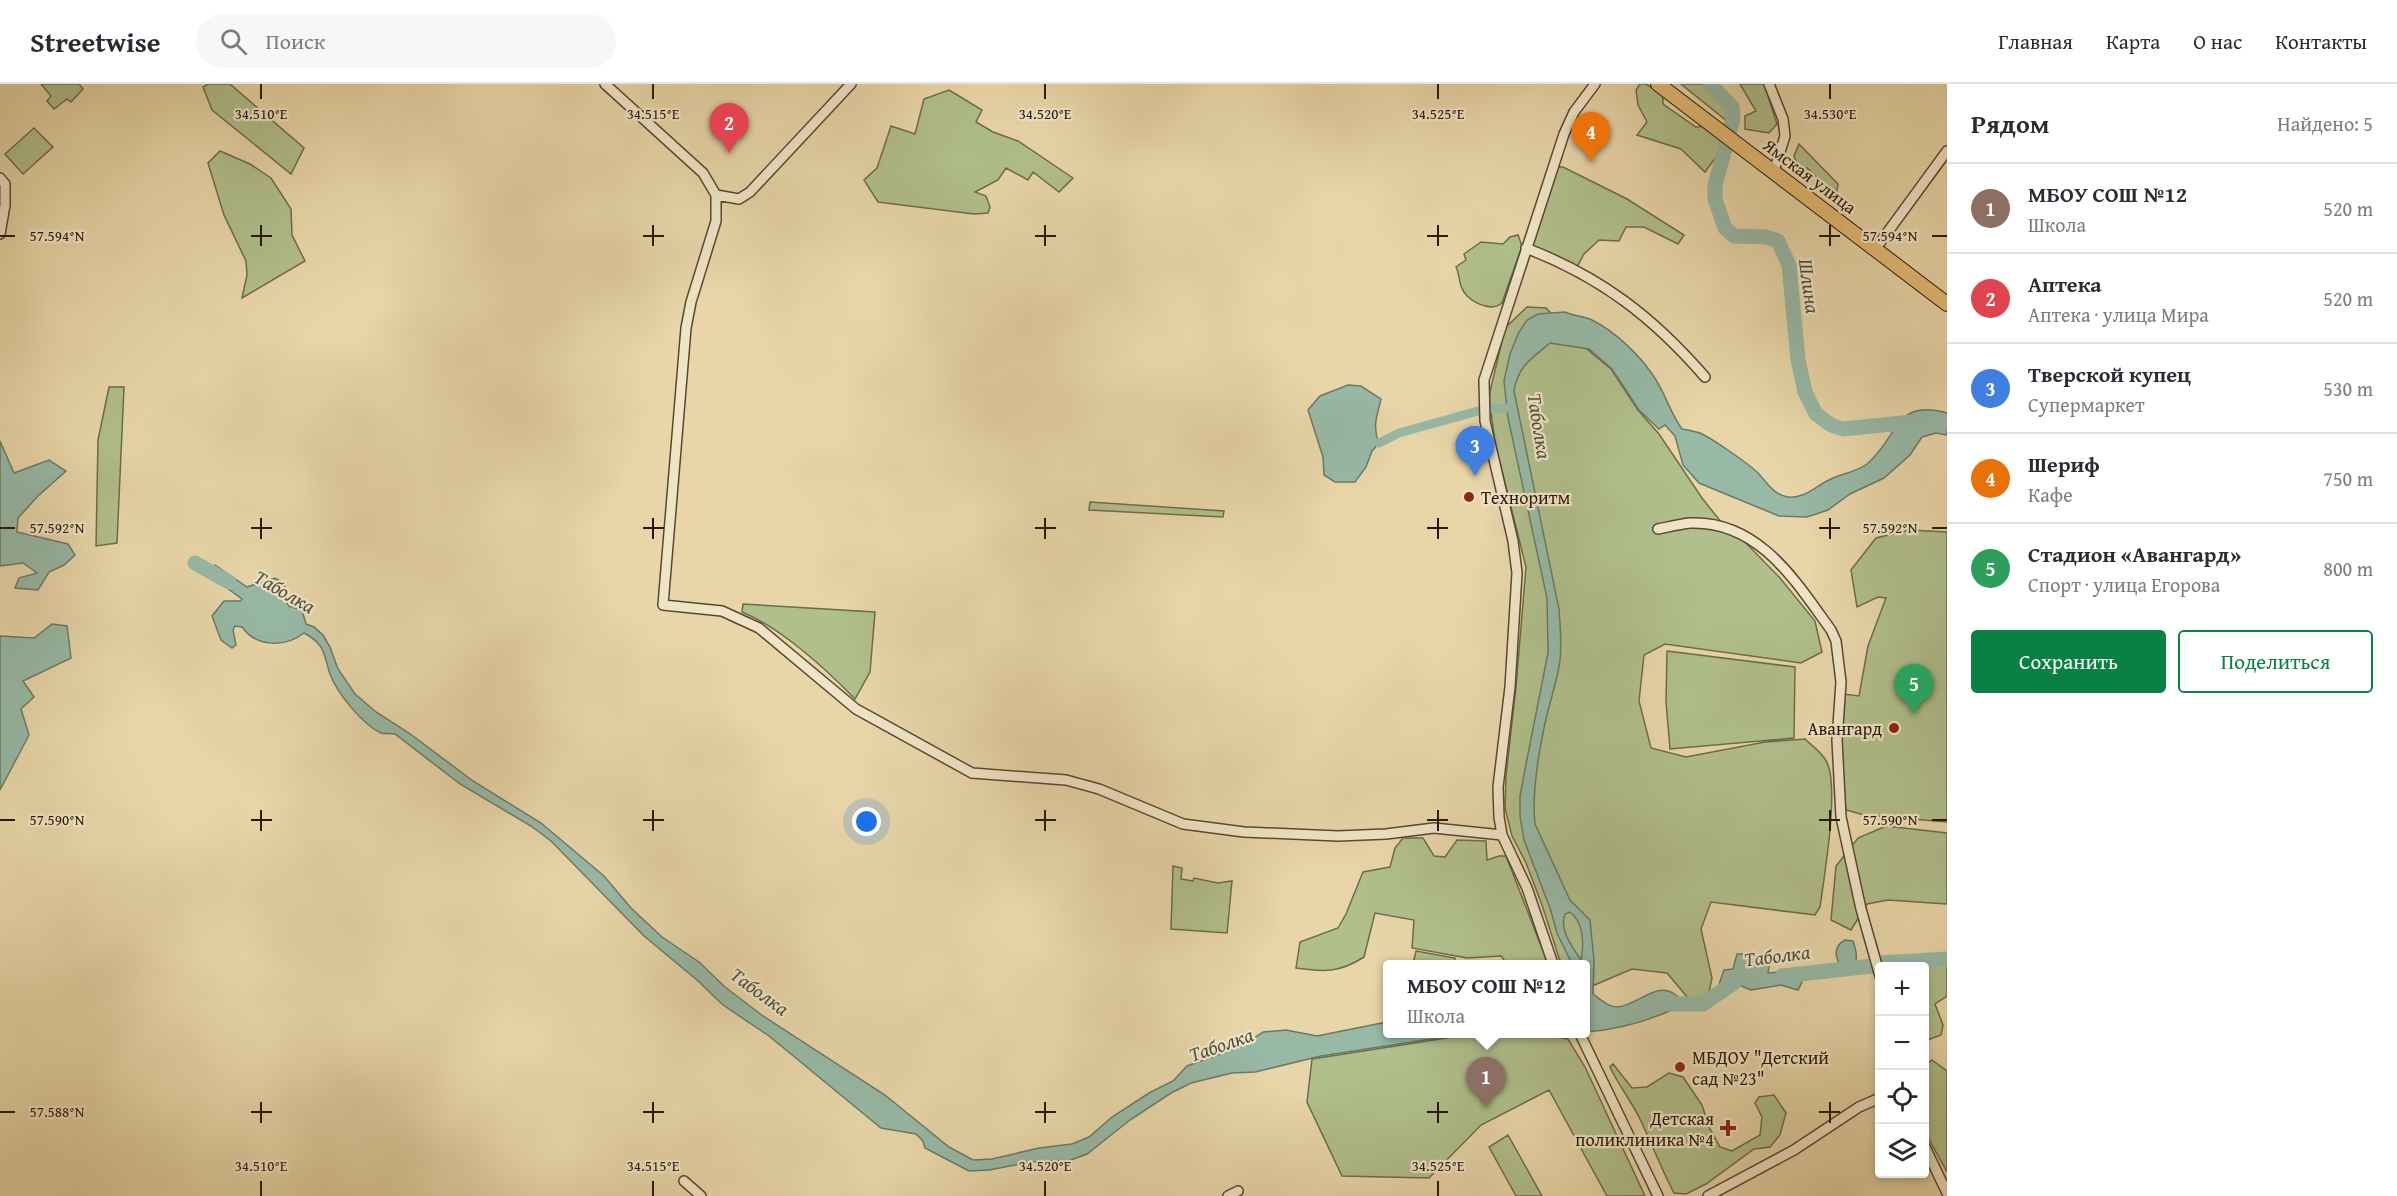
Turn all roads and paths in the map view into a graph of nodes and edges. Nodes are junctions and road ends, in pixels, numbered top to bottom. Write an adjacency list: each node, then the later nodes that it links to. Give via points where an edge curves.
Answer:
1 (605, 84): 9 (street, via 703,172)
2 (851, 84): 9 (street, via 750,192 739,199)
3 (1595, 84): 11 (street, via 1566,129)
4 (1658, 84): 7 (highway, Ямская улица)
5 (1769, 84): 7 (street, via 1783,119 1785,136)
6 (1947, 151): 12 (street)
7 (1774, 171): 12 (highway, Ямская улица)
8 (0, 178): 10 (street, via 5,184)
9 (716, 195): 16 (street, via 716,221 686,328 663,605 722,611 759,628 856,709 972,773 1066,780 1099,789 1183,824 1244,832 1338,836 1434,828)
10 (0, 234)
11 (1526, 248): 14 (street, via 1586,274 1613,292 1654,325); 16 (street, via 1484,380 1485,421 1517,573 1510,687 1498,787)
12 (1876, 248): 13 (highway, Ямская улица)
13 (1947, 304)
14 (1706, 377)
15 (1658, 529): 18 (street, via 1691,523 1723,528 1759,544 1788,572 1831,630 1841,682 1836,740 1841,817)
16 (1502, 835): 17 (street, via 1527,888)
17 (1552, 960)
18 (1876, 962)
19 (1582, 1038): 27 (street)
20 (1875, 1100): 28 (street)
21 (1929, 1155): 24 (street)
22 (684, 1181): 25 (street)
23 (1238, 1191): 26 (street)
24 (1947, 1193)
25 (701, 1196)
26 (1228, 1196)
27 (1658, 1196)
28 (1708, 1196)

